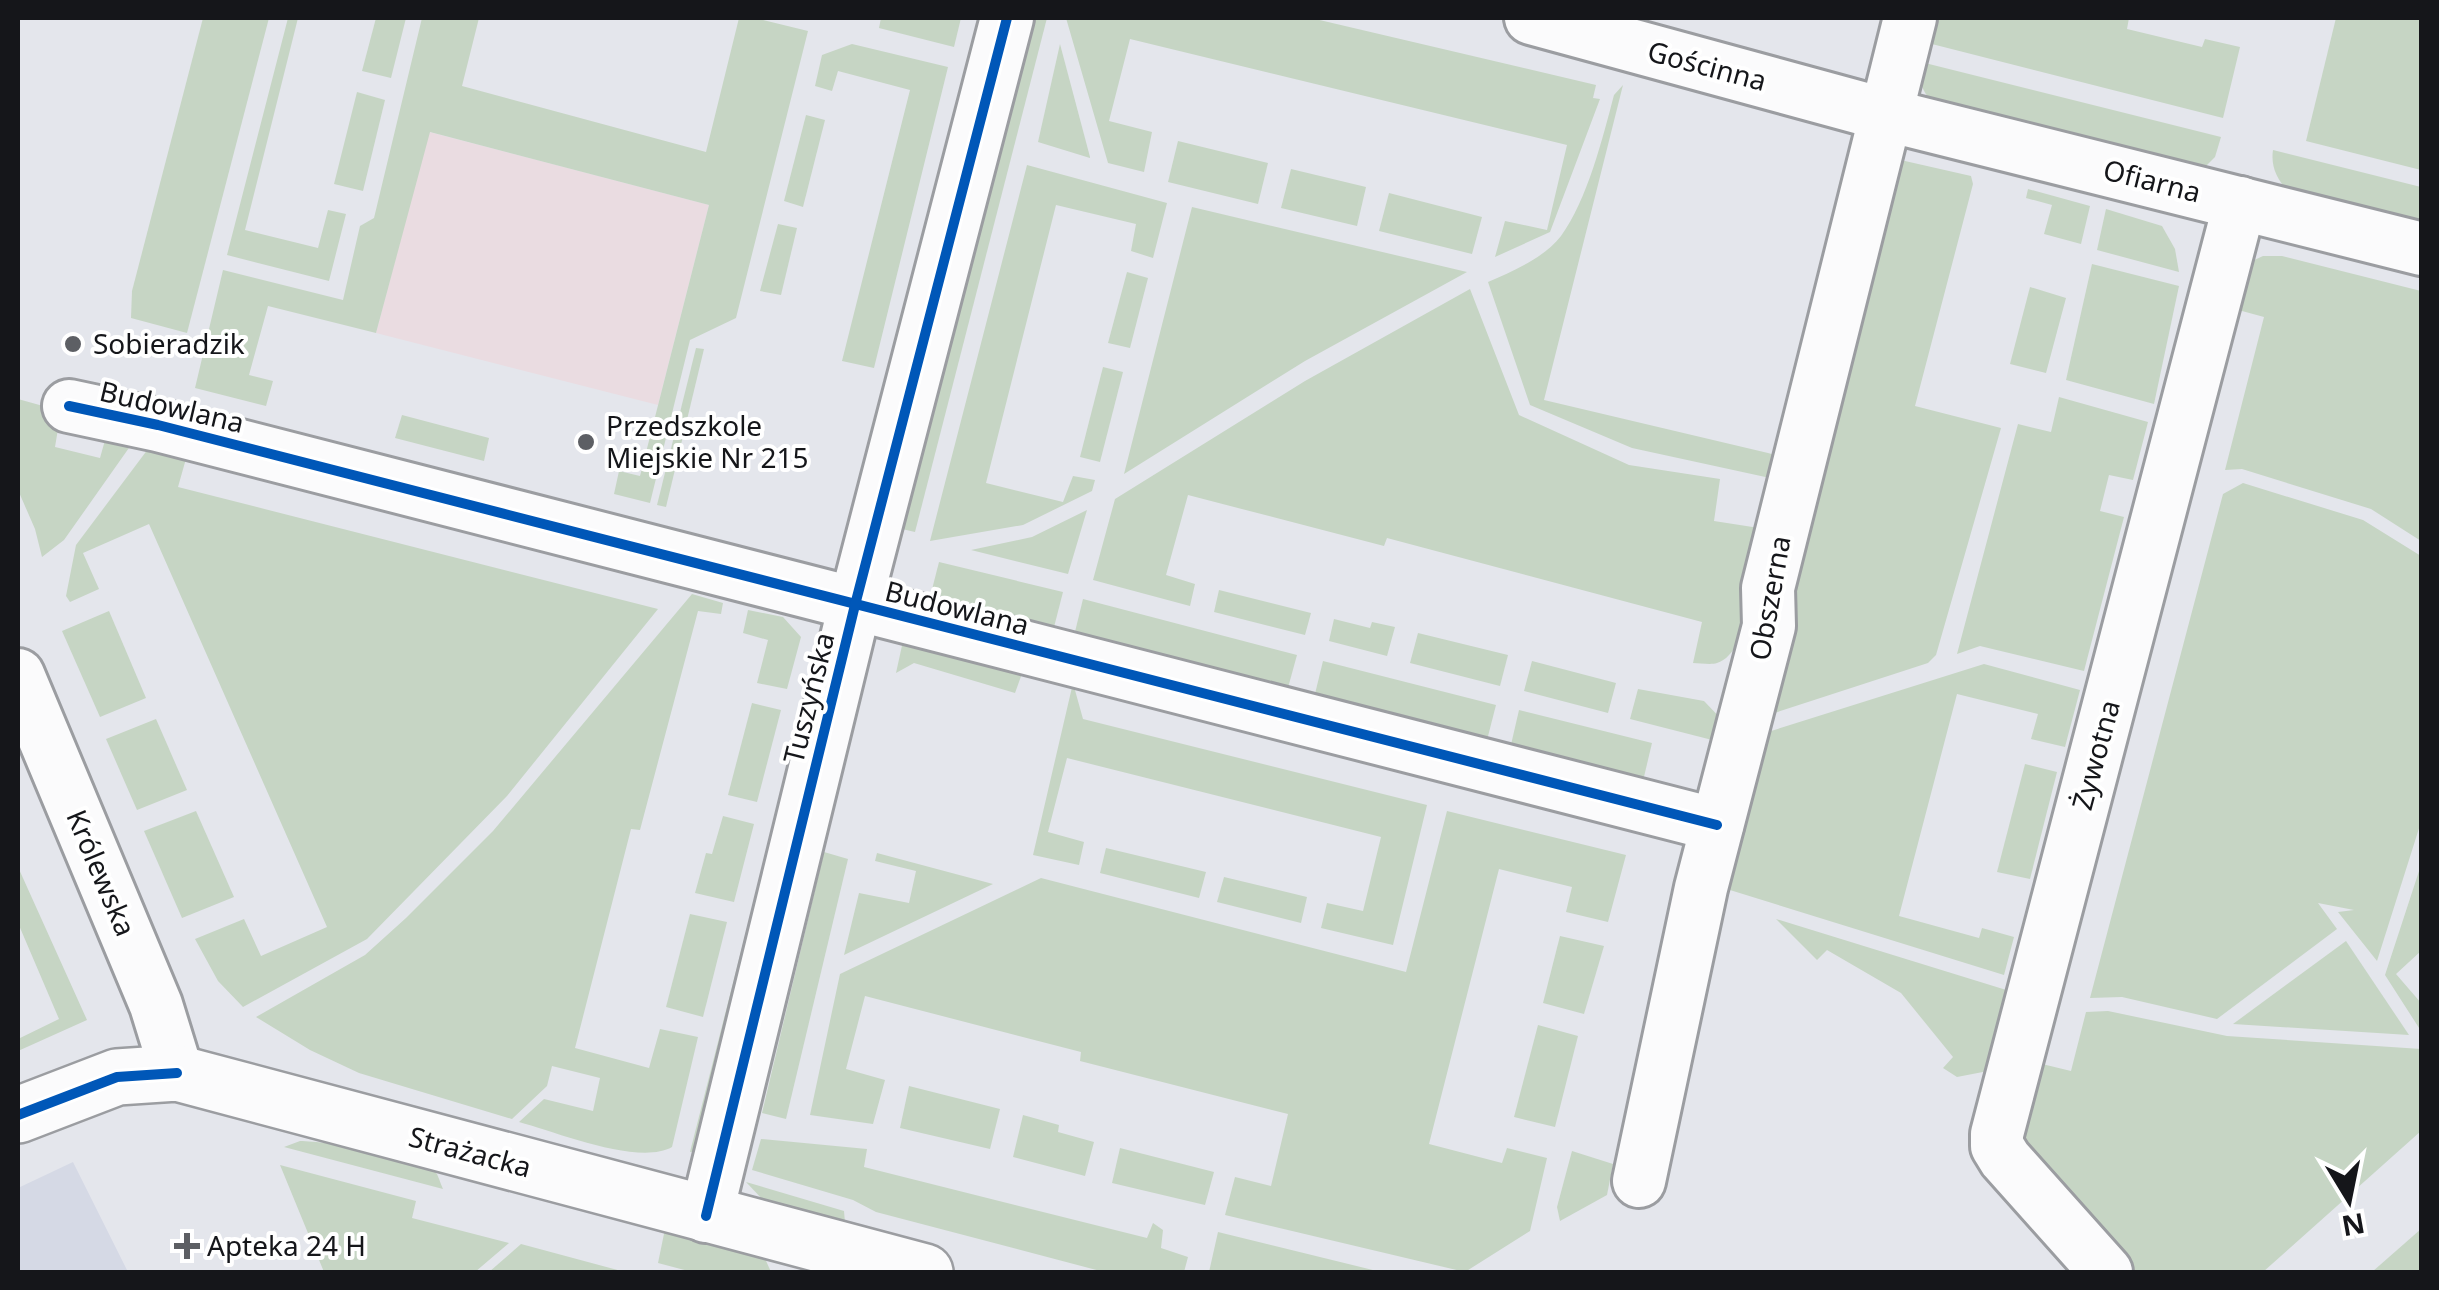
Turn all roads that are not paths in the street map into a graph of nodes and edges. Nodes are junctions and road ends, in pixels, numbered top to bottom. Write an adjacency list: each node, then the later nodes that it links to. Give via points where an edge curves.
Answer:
1 (1007, 18): 8 (street, Tuszyńska)
2 (1531, 18): 4 (street, Gościnna)
3 (1910, 18): 4 (street, Obszerna)
4 (1884, 114): 5 (street, Ofiarna); 10 (street, Obszerna)
5 (2240, 203): 6 (street, Ofiarna); 16 (street, Żywotna, via 1997,1134 2005,1159)
6 (2422, 249)
7 (69, 406): 8 (street, Budowlana)
8 (855, 605): 10 (street, Budowlana); 14 (street, Tuszyńska)
9 (18, 675): 11 (street, Królewska, via 156,1005)
10 (1717, 825): 13 (street, Obszerna)
11 (177, 1073): 12 (street, Strażacka, via 117,1077); 14 (street, Strażacka)
12 (18, 1116)
13 (1639, 1181)
14 (706, 1216): 15 (street, Strażacka)
15 (925, 1272)
16 (2106, 1272)

